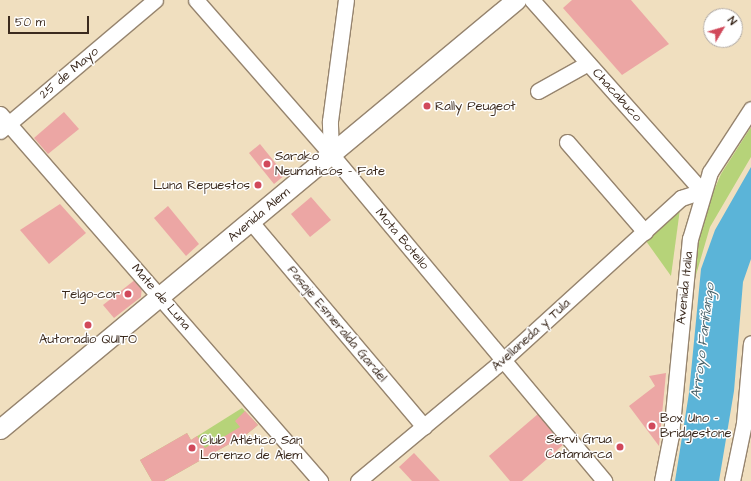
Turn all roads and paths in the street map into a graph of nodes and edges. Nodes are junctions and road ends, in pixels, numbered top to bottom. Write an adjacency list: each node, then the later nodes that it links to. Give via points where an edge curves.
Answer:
1 (155, 0): 9 (street, 25 de Mayo)
2 (196, 0): 11 (street, Mota Botello)
3 (346, 0): 11 (street, via 330,121)
4 (516, 0): 11 (main road, Avenida Alem)
5 (532, 0): 6 (street, Chacabuco)
6 (588, 63): 7 (street); 12 (street, Chacabuco)
7 (538, 91)
8 (751, 109): 12 (street, Avenida Italia)
9 (3, 123): 15 (street, Mate de Luna)
10 (567, 142): 14 (street)
11 (331, 154): 13 (main road, Avenida Alem); 17 (street, Mota Botello)
12 (702, 191): 14 (street, Avellaneda y Tula, via 681,198); 23 (street, Avenida Italia, via 690,239 671,435)
13 (251, 222): 15 (main road, Avenida Alem); 18 (street, Pasaje Esmeralda Gardel)
14 (645, 232): 17 (street, Avellaneda y Tula)
15 (161, 297): 19 (main road, Avenida Alem); 20 (street, Mate de Luna)
16 (751, 343): 24 (street, via 744,423)
17 (503, 360): 18 (street, Avellaneda y Tula); 22 (street, Mota Botello)
18 (424, 427): 21 (street, Avellaneda y Tula)
19 (0, 429)
20 (320, 481)
21 (358, 481)
22 (604, 481)
23 (662, 481)
24 (732, 481)

